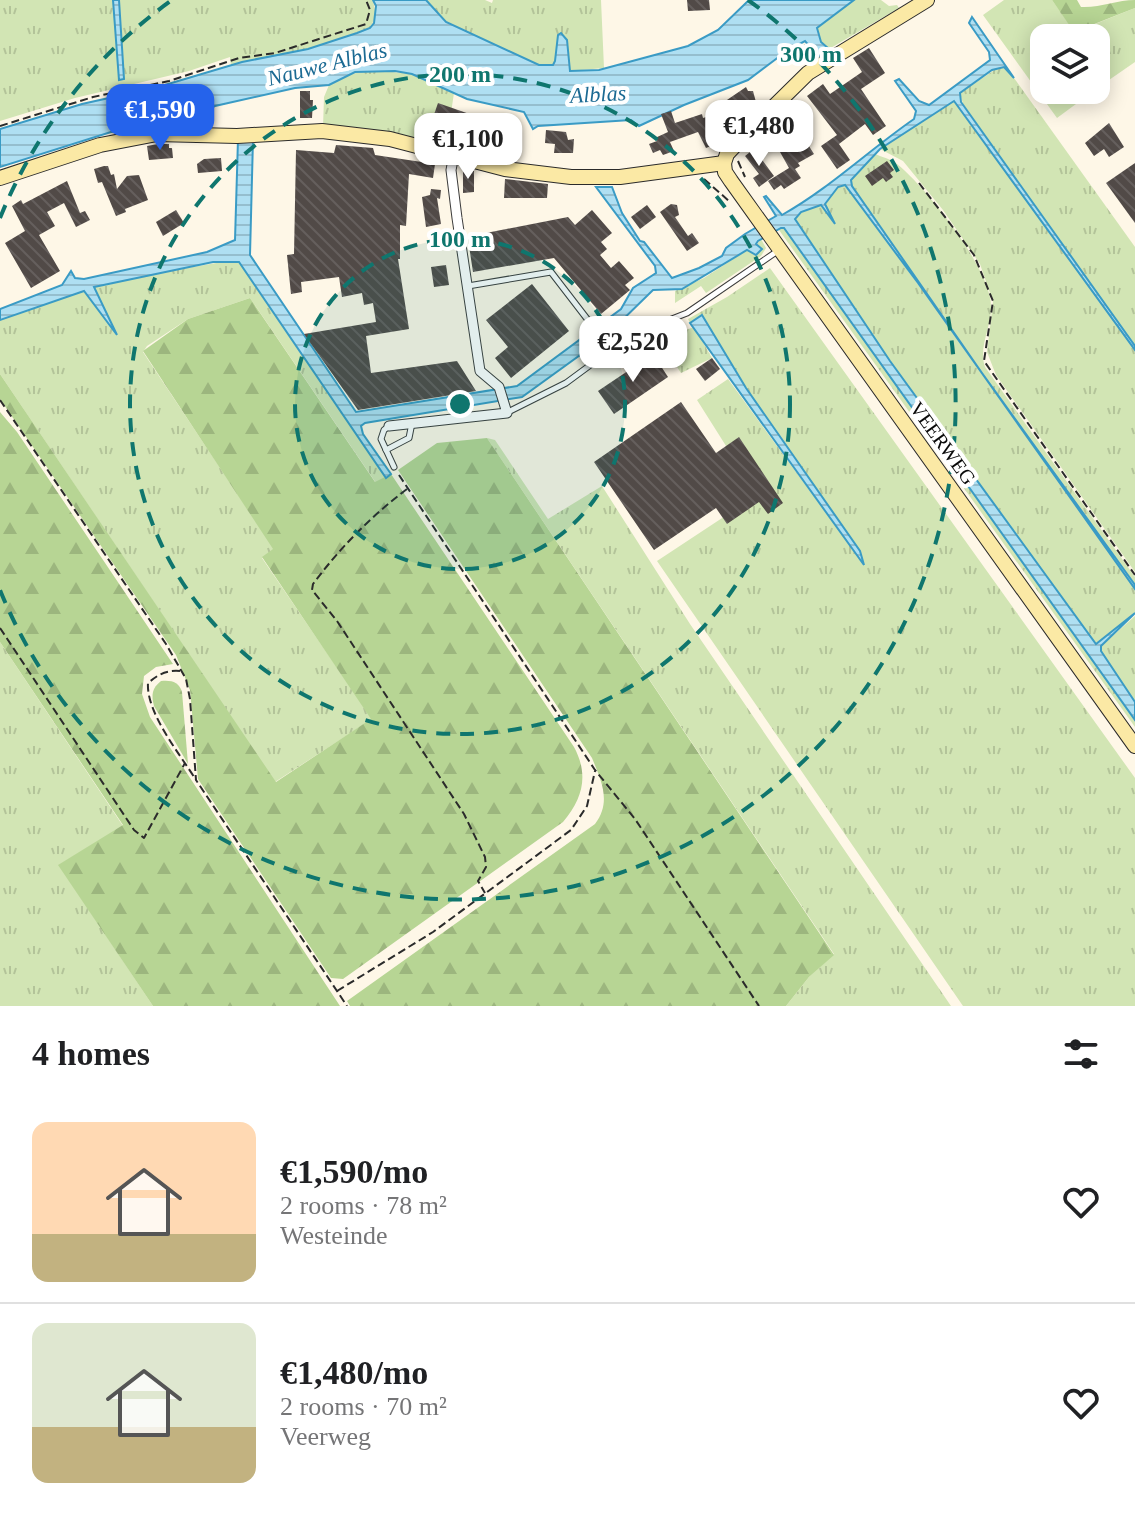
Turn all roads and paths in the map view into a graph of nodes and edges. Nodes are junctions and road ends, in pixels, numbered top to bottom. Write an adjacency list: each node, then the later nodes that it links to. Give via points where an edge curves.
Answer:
1 (366, 0): 3 (path, via 366,24)
2 (927, 0): 5 (street, via 808,73)
3 (0, 126)
4 (454, 155): 6 (street, via 505,169 571,177 620,177); 7 (street, via 390,139 322,131 157,134 100,145); 11 (street, via 451,170)
5 (724, 163): 6 (street); 10 (street, VEERWEG, via 726,175)
6 (690, 166): 9 (path)
7 (0, 178)
8 (919, 183): 20 (path, via 974,255 993,301 984,361)
9 (731, 203)
10 (776, 244): 12 (lane, via 687,313 631,335); 23 (street, VEERWEG)
11 (468, 286): 12 (lane, via 551,272); 14 (street, via 480,371 499,387)
12 (611, 350): 14 (lane, via 566,383)
13 (0, 400): 22 (path)
14 (506, 408): 15 (street)
15 (412, 423): 16 (street); 17 (lane, via 409,438)
16 (389, 426): 17 (lane, via 381,439)
17 (386, 450): 18 (lane)
18 (394, 467): 19 (path)
19 (408, 488): 25 (path); 27 (path, via 349,539 312,590 464,814 485,857 478,881)
20 (1135, 575)
21 (0, 628): 24 (path, via 144,838)
22 (181, 671): 24 (path, via 157,675 148,683 147,695); 26 (path, via 190,699)
23 (1135, 746)
24 (185, 763): 26 (path)
25 (595, 770): 27 (path, via 587,806 571,830); 30 (path, via 635,819)
26 (196, 780): 28 (path)
27 (485, 893): 28 (path)
28 (337, 991): 29 (path)
29 (347, 1006)
30 (759, 1006)

